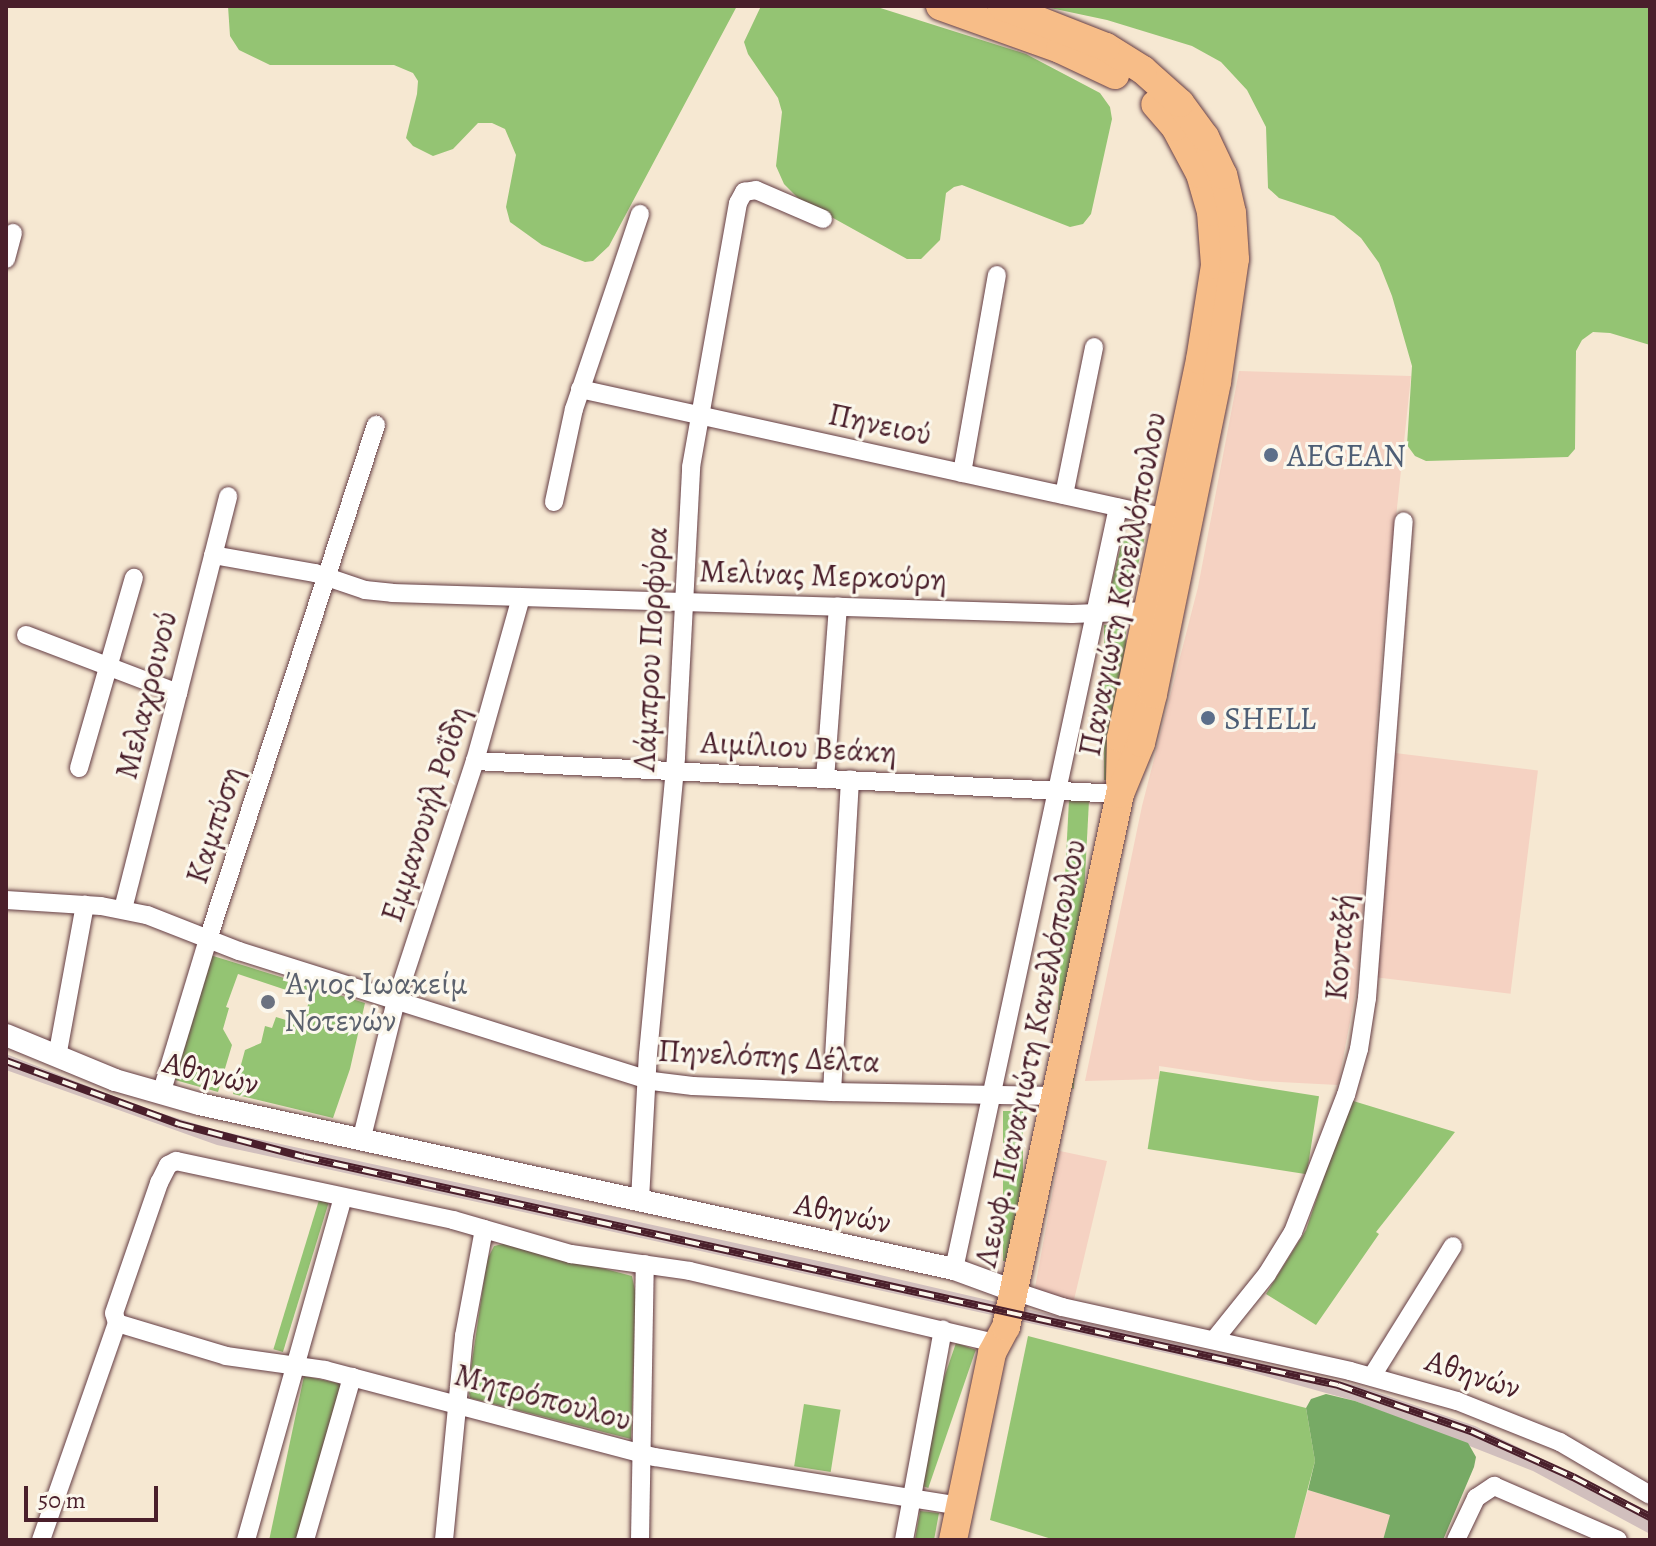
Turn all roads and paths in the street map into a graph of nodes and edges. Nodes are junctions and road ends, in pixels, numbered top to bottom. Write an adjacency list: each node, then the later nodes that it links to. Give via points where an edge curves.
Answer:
1 (940, 6): 17 (main road, Παναγιώτη Κανελλόπουλου, via 1068,52 1123,79 1166,116 1195,160 1211,212 1215,265)
2 (1002, 6): 36 (main road, Παναγιώτη Κανελλόπουλου, via 1106,47 1155,80 1205,137 1223,175 1232,213 1234,273 1218,377 1153,694)
3 (640, 214): 9 (street)
4 (823, 219): 10 (street, Λάμπρου Πορφύρα, via 756,190 740,196)
5 (13, 233): 6 (street)
6 (6, 259)
7 (997, 275): 12 (street)
8 (1094, 347): 13 (street)
9 (580, 389): 10 (street, Πηνειού); 15 (street)
10 (698, 415): 12 (street, Πηνειού); 23 (street, Λάμπρου Πορφύρα)
11 (376, 425): 20 (street, Καμπύση)
12 (962, 473): 13 (street, Πηνειού)
13 (1064, 495): 16 (street, Πηνειού)
14 (228, 496): 19 (street, Μελαχροινού)
15 (554, 502)
16 (1118, 507): 17 (street, Πηνειού); 26 (street)
17 (1167, 518): 25 (main road, Παναγιώτη Κανελλόπουλου)
18 (1404, 521): 60 (street, Κονταξή, via 1359,1049 1293,1232)
19 (213, 555): 20 (street, Μελίνας Μερκούρη); 29 (street, Μελαχροινού)
20 (328, 577): 22 (street, Μελίνας Μερκούρη, via 381,592); 40 (street, Καμπύση)
21 (134, 578): 28 (street)
22 (521, 597): 23 (street, Μελίνας Μερκούρη); 30 (street, Εμμανουήλ Ροΐδη)
23 (684, 601): 24 (street, Μελίνας Μερκούρη); 32 (street, Λάμπρου Πορφύρα)
24 (838, 606): 26 (street, Μελίνας Μερκούρη); 33 (street)
25 (1148, 611): 26 (street, Μελίνας Μερκούρη); 36 (main road, Παναγιώτη Κανελλόπουλου, via 1120,745)
26 (1095, 614): 35 (street)
27 (26, 635): 28 (street)
28 (109, 667): 29 (street); 31 (street)
29 (178, 693): 39 (street, Μελαχροινού)
30 (475, 761): 32 (street, Αιμίλιου Βεάκη); 41 (street, Εμμανουήλ Ροΐδη)
31 (79, 768)
32 (675, 771): 33 (street, Αιμίλιου Βεάκη); 44 (street, Λάμπρου Πορφύρα)
33 (825, 779): 34 (street, Αιμίλιου Βεάκη)
34 (850, 780): 35 (street, Αιμίλιου Βεάκη); 45 (street)
35 (1057, 791): 36 (street, Αιμίλιου Βεάκη); 47 (street)
36 (1120, 794): 48 (main road, Λεωφ. Παναγιώτη Κανελλόπουλου)
37 (6, 900): 38 (street, Πηνελόπης Δέλτα)
38 (85, 905): 39 (street, Πηνελόπης Δέλτα); 43 (street)
39 (123, 909): 40 (street, Πηνελόπης Δέλτα)
40 (208, 939): 41 (street, Πηνελόπης Δέλτα); 46 (street, Καμπύση)
41 (396, 1001): 44 (street, Πηνελόπης Δέλτα); 49 (street, Εμμανουήλ Ροΐδη)
42 (6, 1035): 43 (street, Αθηνών)
43 (57, 1057): 46 (street, Αθηνών)
44 (646, 1080): 45 (street, Πηνελόπης Δέλτα); 51 (street, Λάμπρου Πορφύρα)
45 (832, 1092): 47 (street, Πηνελόπης Δέλτα)
46 (161, 1094): 49 (street, Αθηνών)
47 (992, 1096): 48 (street, Πηνελόπης Δέλτα); 55 (street)
48 (1055, 1096): 56 (main road, Λεωφ. Παναγιώτη Κανελλόπουλου)
49 (361, 1141): 51 (street, Αθηνών)
50 (343, 1197): 52 (street); 57 (street, via 171,1162 114,1313); 61 (street)
51 (640, 1200): 55 (street, Αθηνών)
52 (484, 1229): 54 (street, via 571,1254); 64 (street, via 464,1336)
53 (1453, 1246): 62 (street)
54 (645, 1264): 58 (street); 65 (street)
55 (954, 1269): 56 (street, Αθηνών)
56 (1014, 1291): 59 (main road, Λεωφ. Παναγιώτη Κανελλόπουλου); 60 (street, Αθηνών, via 1062,1307)
57 (117, 1323): 61 (street, Μητρόπουλου, via 226,1356); 69 (street)
58 (943, 1330): 59 (street); 67 (street)
59 (1000, 1335): 68 (main road); 76 (main road, via 1008,1357)
60 (1214, 1340): 62 (street, Αθηνών)
61 (295, 1367): 63 (street, Μητρόπουλου); 70 (street)
62 (1372, 1376): 66 (street, Αθηνών, via 1521,1424)
63 (352, 1377): 64 (street, Μητρόπουλου); 71 (street)
64 (458, 1406): 65 (street, Μητρόπουλου); 72 (street)
65 (642, 1455): 67 (street, Μητρόπουλου); 73 (street)
66 (1650, 1495)
67 (912, 1499): 68 (street, Μητρόπουλου); 74 (street)
68 (960, 1506): 75 (main road)
69 (41, 1540)
70 (246, 1540)
71 (305, 1540)
72 (444, 1540)
73 (640, 1540)
74 (904, 1540)
75 (953, 1540)
76 (973, 1540)
77 (1456, 1540): 78 (street, via 1476,1498 1488,1487 1505,1488)
78 (1618, 1540)

